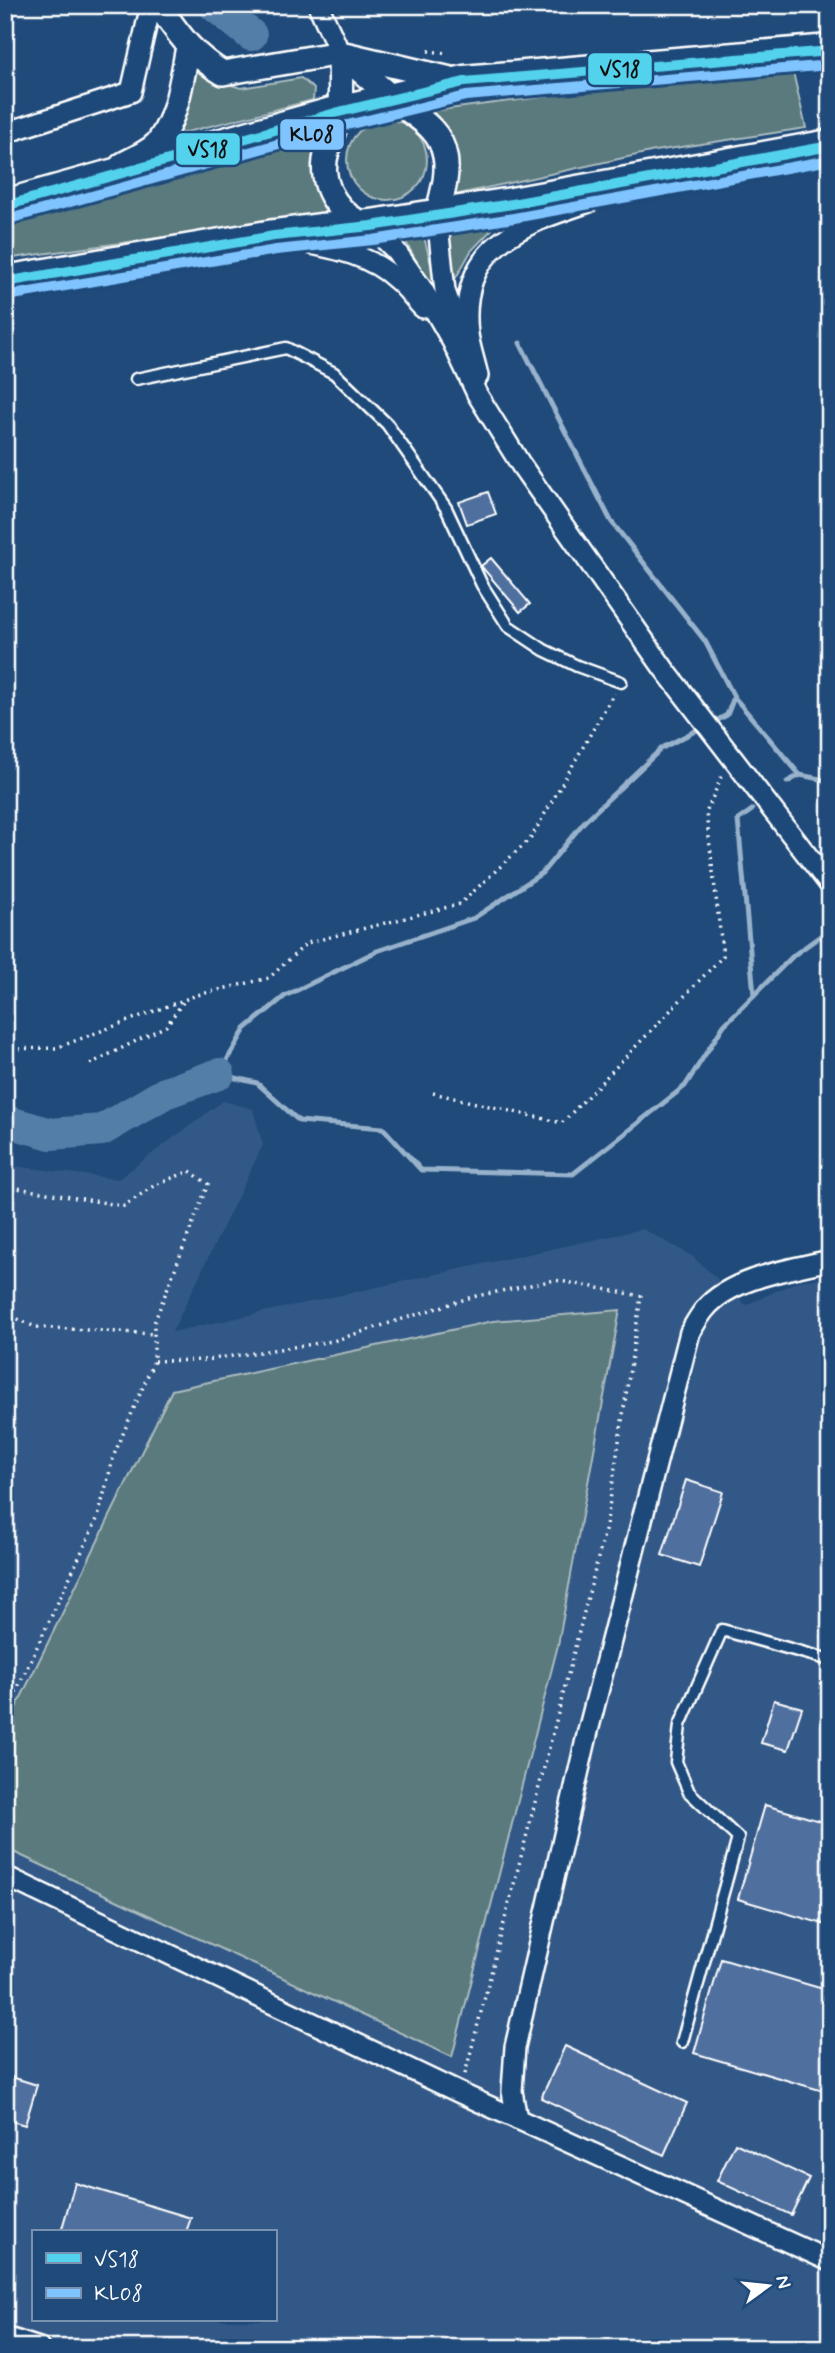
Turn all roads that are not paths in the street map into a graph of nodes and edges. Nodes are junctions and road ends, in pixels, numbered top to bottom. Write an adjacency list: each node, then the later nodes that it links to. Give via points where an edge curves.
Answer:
1 (151, 5): 10 (street, via 131,92)
2 (158, 5): 4 (street)
3 (318, 5): 6 (street)
4 (188, 47): 6 (street, via 223,73); 13 (street, via 171,117 158,144)
5 (830, 51): 7 (highway)
6 (340, 52): 7 (street); 8 (street); 9 (street)
7 (464, 82): 8 (highway)
8 (395, 100): 9 (highway); 15 (street, via 431,127 440,141 446,172)
9 (339, 112): 13 (highway); 16 (street, via 324,163 326,179 340,208)
10 (5, 133)
11 (830, 146): 12 (highway)
12 (682, 172): 15 (highway); 20 (street, via 543,218 505,237 486,254 467,302 468,335)
13 (90, 184): 14 (highway)
14 (5, 206)
15 (437, 216): 16 (highway); 20 (street, via 445,290)
16 (371, 226): 17 (highway); 19 (street, via 403,261)
17 (275, 236): 18 (highway); 19 (street, via 368,259 397,280)
18 (5, 282)
19 (452, 341): 22 (street, via 477,394)
20 (478, 376): 22 (street)
21 (136, 379): 23 (lane, via 286,348 334,373 387,424 446,508 482,585 508,626 544,650)
22 (521, 465): 24 (street, via 682,692)
23 (621, 682)
24 (829, 884)
25 (830, 1260): 29 (street, via 728,1290 706,1307 690,1332 588,1731 515,2047 512,2091)
26 (830, 1660): 28 (lane, via 722,1630 680,1725 676,1762 689,1791 738,1838)
27 (5, 1876): 29 (street)
28 (681, 2042)
29 (517, 2119): 30 (street)
30 (830, 2261)
31 (5, 2337): 32 (street)
32 (39, 2348)

